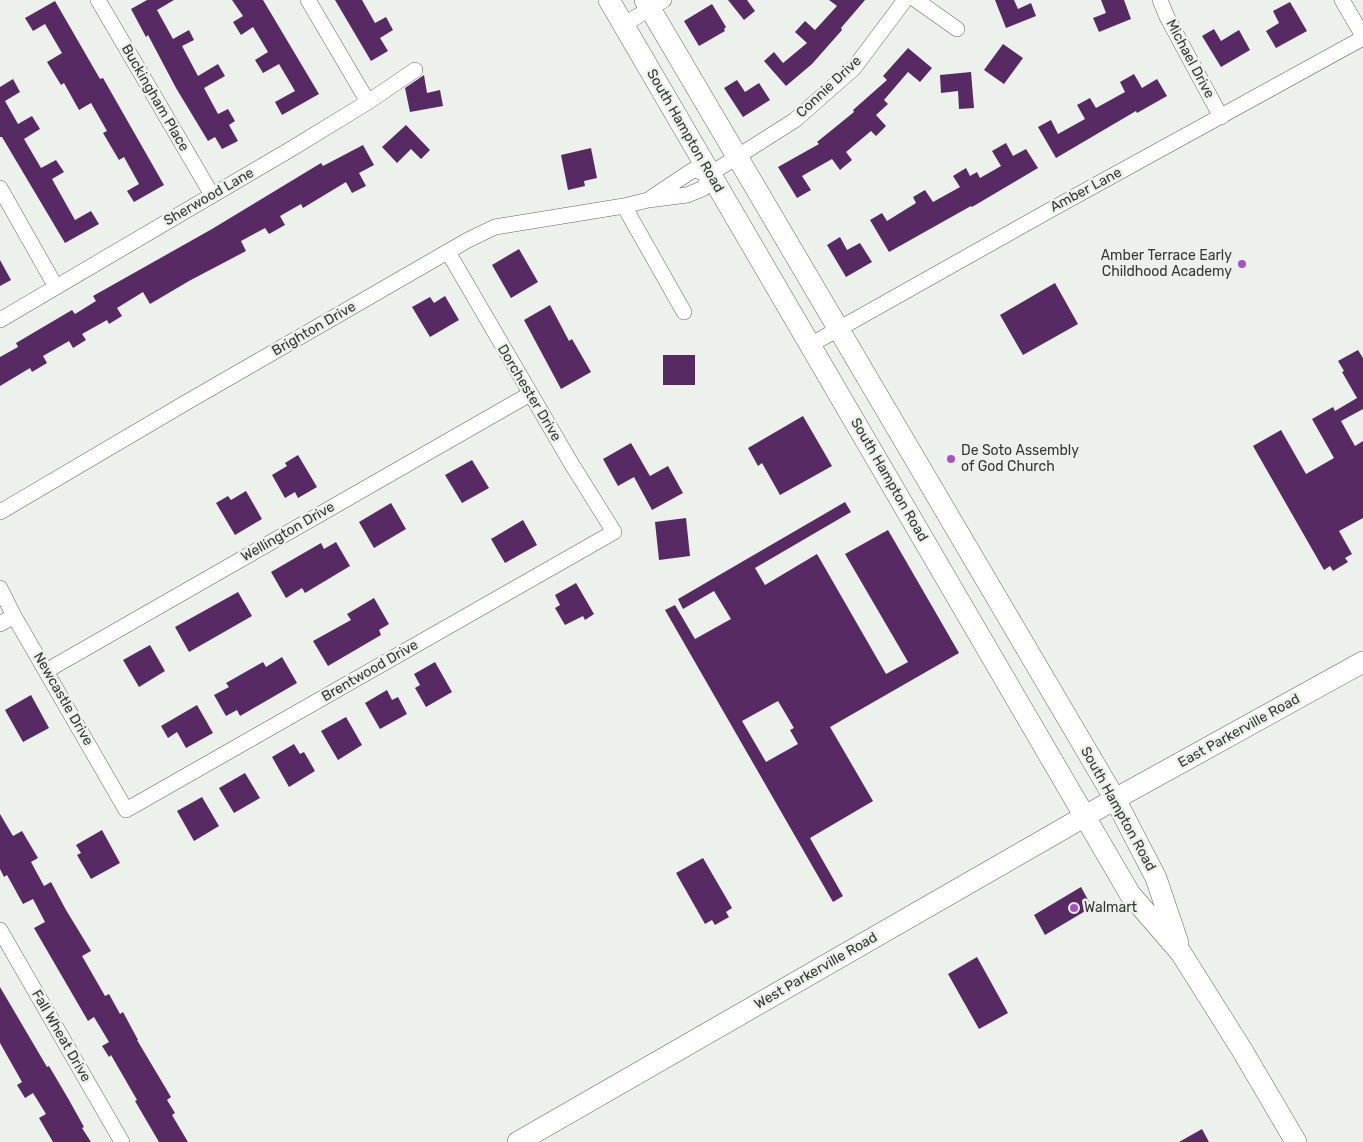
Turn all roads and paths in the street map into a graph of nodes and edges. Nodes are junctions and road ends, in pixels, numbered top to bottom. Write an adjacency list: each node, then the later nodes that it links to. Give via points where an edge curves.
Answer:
1 (98, 0): 18 (street, Buckingham Place)
2 (308, 0): 13 (street)
3 (609, 0): 9 (main road, South Hampton Road)
4 (905, 0): 15 (street, Connie Drive, via 854,68 795,120)
5 (916, 0): 10 (street)
6 (1160, 0): 14 (street, Michael Drive)
7 (1342, 0): 11 (street)
8 (653, 3): 9 (street); 15 (main road, South Hampton Road)
9 (624, 26): 16 (main road, South Hampton Road)
10 (957, 29)
11 (1363, 37): 14 (street, Amber Lane)
12 (415, 70): 13 (street, Sherwood Lane)
13 (368, 102): 18 (street, Sherwood Lane)
14 (1222, 117): 24 (street, Amber Lane)
15 (738, 158): 16 (street, Connie Drive); 24 (main road, South Hampton Road)
16 (710, 174): 19 (street, Brighton Drive, via 704,188 687,195); 25 (main road, South Hampton Road)
17 (0, 188): 21 (street)
18 (212, 195): 21 (street, Sherwood Lane)
19 (624, 206): 20 (street, Brighton Drive, via 495,227); 22 (street)
20 (448, 252): 26 (street, Dorchester Drive); 27 (street, Brighton Drive)
21 (56, 287): 23 (street, Sherwood Lane)
22 (684, 312)
23 (0, 320)
24 (838, 329): 25 (street, Amber Lane); 34 (main road, South Hampton Road)
25 (810, 344): 36 (main road, South Hampton Road)
26 (530, 394): 28 (street, Dorchester Drive); 33 (street, Wellington Drive)
27 (0, 512)
28 (614, 532): 35 (street, Brentwood Drive)
29 (0, 588): 30 (street, Newcastle Drive)
30 (14, 616): 31 (street); 33 (street, Newcastle Drive)
31 (0, 624)
32 (1363, 662): 34 (main road, East Parkerville Road)
33 (46, 671): 35 (street, Newcastle Drive)
34 (1115, 799): 36 (main road, West Parkerville Road); 38 (main road, South Hampton Road, via 1156,878)
35 (126, 810)
36 (1086, 816): 38 (main road, South Hampton Road, via 1130,894); 40 (main road, West Parkerville Road)
37 (0, 930): 39 (street, Fall Wheat Drive)
38 (1181, 953): 41 (main road, South Hampton Road)
39 (122, 1142)
40 (518, 1142)
41 (1296, 1142)

